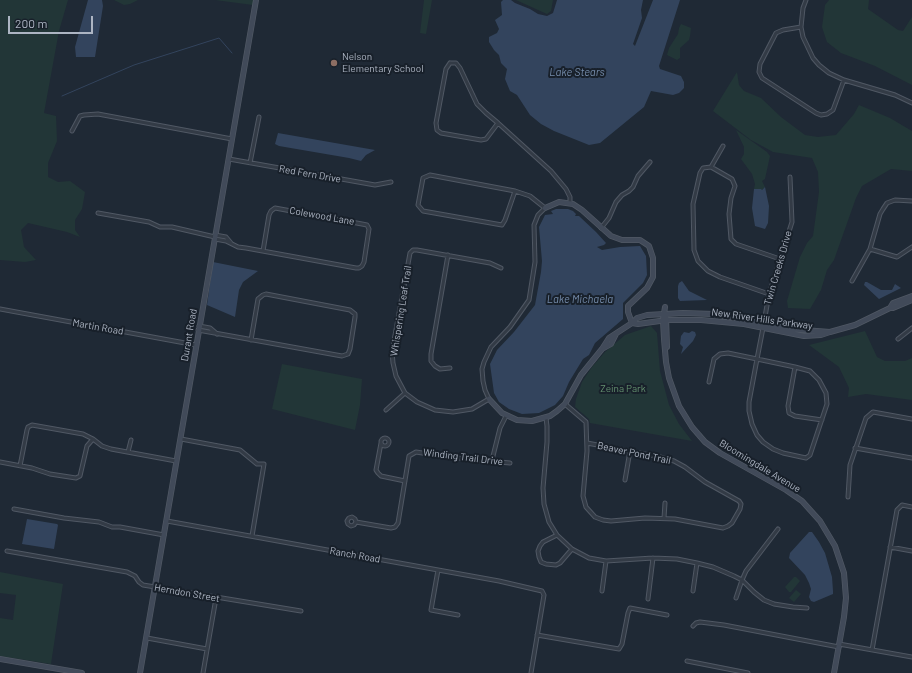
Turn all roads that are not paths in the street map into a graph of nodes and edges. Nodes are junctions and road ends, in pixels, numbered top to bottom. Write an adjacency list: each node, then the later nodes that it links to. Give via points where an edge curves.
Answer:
1 (256, 0): 9 (street, Durant Road)
2 (806, 0): 3 (street)
3 (801, 27): 4 (street, via 812,58 829,73); 4 (street, via 776,33 760,64 759,72 762,78 821,115 833,110)
4 (844, 80): 5 (street, via 895,95)
5 (912, 103)
6 (259, 117): 13 (street)
7 (498, 123): 7 (street, via 486,139 481,140 441,133 437,130 436,123 446,69 450,63 456,63 477,104); 19 (street, via 556,177 566,189)
8 (72, 131): 9 (street, via 80,116 98,114)
9 (232, 139): 11 (street, Durant Road)
10 (723, 146): 14 (street)
11 (229, 159): 13 (street, Red Fern Drive); 23 (street, Durant Road)
12 (650, 162): 22 (street, via 629,191 616,202)
13 (250, 163): 16 (street, Red Fern Drive, via 375,185)
14 (711, 167): 28 (street, via 732,179 735,186 729,214 732,239 736,244); 31 (street, via 704,168 700,173 693,204 694,250 698,261 708,271 720,277)
15 (790, 177): 28 (street, Twin Creeks Drive, via 792,222)
16 (391, 182)
17 (515, 191): 17 (street, via 430,175 423,178 418,205 423,211 502,225); 20 (street, via 530,196)
18 (912, 200): 25 (street, via 896,200 887,204 880,214)
19 (570, 203): 20 (street, via 559,202); 22 (street, via 580,208)
20 (545, 208): 51 (street, via 536,218 533,228 535,262 529,300 510,327 491,347 483,365 483,386)
21 (98, 213): 23 (street, Colewood Lane)
22 (601, 228): 39 (street, via 616,239 643,241 652,252 652,282 628,307)
23 (215, 237): 26 (street, Colewood Lane, via 226,237 238,247); 41 (street, Durant Road)
24 (912, 247): 25 (street, via 897,258)
25 (870, 249): 30 (street)
26 (263, 251): 26 (street, Colewood Lane, via 359,268 364,262 369,229 367,225 274,208 269,215)
27 (448, 255): 29 (street, Whispering Leaf Trail, via 490,263); 48 (street, via 430,354 435,366 440,369); 50 (street, Whispering Leaf Trail, via 417,250 410,253 392,352 396,376)
28 (780, 259): 31 (street, Twin Creeks Drive)
29 (501, 268)
30 (852, 281)
31 (770, 294): 40 (street, Twin Creeks Drive)
32 (912, 296): 35 (street, New River Hills Parkway, via 893,303)
33 (912, 300): 35 (street, New River Hills Parkway)
34 (665, 307): 37 (street, Bloomingdale Avenue)
35 (890, 308): 40 (street, New River Hills Parkway, via 855,325 830,332)
36 (0, 309): 45 (street, Martin Road)
37 (665, 313): 38 (street, Bloomingdale Avenue); 39 (street, New River Hills Parkway, via 640,316); 40 (street, New River Hills Parkway, via 714,314)
38 (665, 320): 39 (street, New River Hills Parkway); 40 (street, New River Hills Parkway); 107 (street, Bloomingdale Avenue, via 668,369 673,392 692,427 705,442 725,457 794,495 815,514 829,533 841,560 845,584 846,606)
39 (632, 323): 52 (street, New River Hills Parkway, via 609,338 580,375)
40 (763, 326): 46 (street, Twin Creeks Drive)
41 (199, 328): 44 (street, via 210,328 217,334); 45 (street, Durant Road)
42 (912, 328): 43 (street)
43 (898, 339)
44 (251, 340): 44 (street, via 344,356 350,349 355,314 350,310 266,294 258,299)
45 (196, 345): 59 (street, Durant Road)
46 (757, 359): 47 (street, Twin Creeks Drive); 49 (street, Twin Creeks Drive, via 728,353 720,354 714,359); 57 (street, Twin Creeks Drive, via 749,411 752,424 763,442 783,453 806,458 810,455)
47 (795, 367): 57 (street, Twin Creeks Drive, via 810,371 826,393 827,404); 57 (street, via 788,406 790,412 795,416)
48 (450, 368)
49 (709, 382)
50 (405, 393): 51 (street, Whispering Leaf Trail, via 426,407 453,412 472,409); 53 (street)
51 (489, 399): 54 (street)
52 (565, 404): 55 (street); 62 (street, Beaver Pond Trail, via 586,420)
53 (386, 410)
54 (506, 416): 55 (street, via 525,421); 67 (street, via 500,428)
55 (546, 418): 83 (street, via 547,447 543,498 548,518)
56 (912, 419): 63 (street, via 873,412 866,418)
57 (822, 420)
58 (93, 439): 65 (street, via 107,448); 71 (street, via 87,446 80,476 76,478); 71 (street, via 83,434 30,425)
59 (180, 439): 68 (street, Durant Road); 84 (street, via 240,450 257,464 264,464)
60 (131, 440): 65 (street)
61 (381, 443): 73 (street, via 376,470 378,474)
62 (587, 443): 64 (street, Beaver Pond Trail); 78 (street, Beaver Pond Trail, via 583,496 584,503 592,514 607,521)
63 (856, 448): 66 (street); 74 (street, via 850,465)
64 (630, 451): 72 (street); 78 (street, Beaver Pond Trail, via 660,456 678,463 705,482 737,499 741,504 732,523 725,527)
65 (128, 452): 68 (street)
66 (912, 458)
67 (492, 460): 70 (street, Winding Trail Drive); 73 (street, Winding Trail Drive, via 416,452 410,456)
68 (176, 461): 79 (street, Durant Road)
69 (0, 462): 71 (street)
70 (510, 463)
71 (20, 466)
72 (625, 480)
73 (405, 481): 80 (street, Winding Trail Drive, via 398,523 395,527)
74 (848, 498)
75 (665, 503): 78 (street)
76 (912, 507): 85 (street, via 902,505 896,510)
77 (14, 509): 82 (street)
78 (664, 518)
79 (167, 521): 82 (street, Durant Road); 84 (street, Ranch Road)
80 (356, 522)
81 (778, 529): 93 (street)
82 (164, 535): 94 (street, Durant Road)
83 (557, 535): 86 (street); 86 (street, via 540,546 538,551 541,562 556,565)
84 (252, 536): 92 (street, Ranch Road)
85 (890, 547): 88 (street); 109 (street)
86 (572, 549): 90 (street, via 589,558)
87 (7, 551): 94 (street, Herndon Street, via 127,572 143,585)
88 (912, 551)
89 (653, 558): 90 (street); 91 (street); 99 (street)
90 (606, 561): 95 (street)
91 (697, 563): 93 (street, via 725,571); 96 (street)
92 (438, 570): 102 (street, via 431,610); 105 (street, Ranch Road, via 543,592)
93 (742, 580): 98 (street); 100 (street, via 764,600 774,604)
94 (155, 587): 97 (street, Herndon Street); 106 (street, Durant Road)
95 (602, 591)
96 (693, 591)
97 (216, 598): 101 (street, Herndon Street); 108 (street)
98 (736, 598)
99 (648, 599)
100 (808, 608)
101 (301, 611)
102 (458, 615)
103 (667, 615): 105 (street, via 630,608 619,649)
104 (693, 626): 107 (street, via 700,622 724,625)
105 (537, 635): 117 (street)
106 (147, 638): 108 (street); 115 (street, Durant Road)
107 (839, 646): 109 (street); 119 (street, Bloomingdale Avenue)
108 (206, 649): 116 (street)
109 (872, 650): 110 (street)
110 (912, 658)
111 (0, 659): 113 (street)
112 (687, 662): 118 (street)
113 (74, 672): 114 (street)
114 (82, 673)
115 (140, 673)
116 (203, 673)
117 (531, 673)
118 (748, 673)
119 (834, 673)

